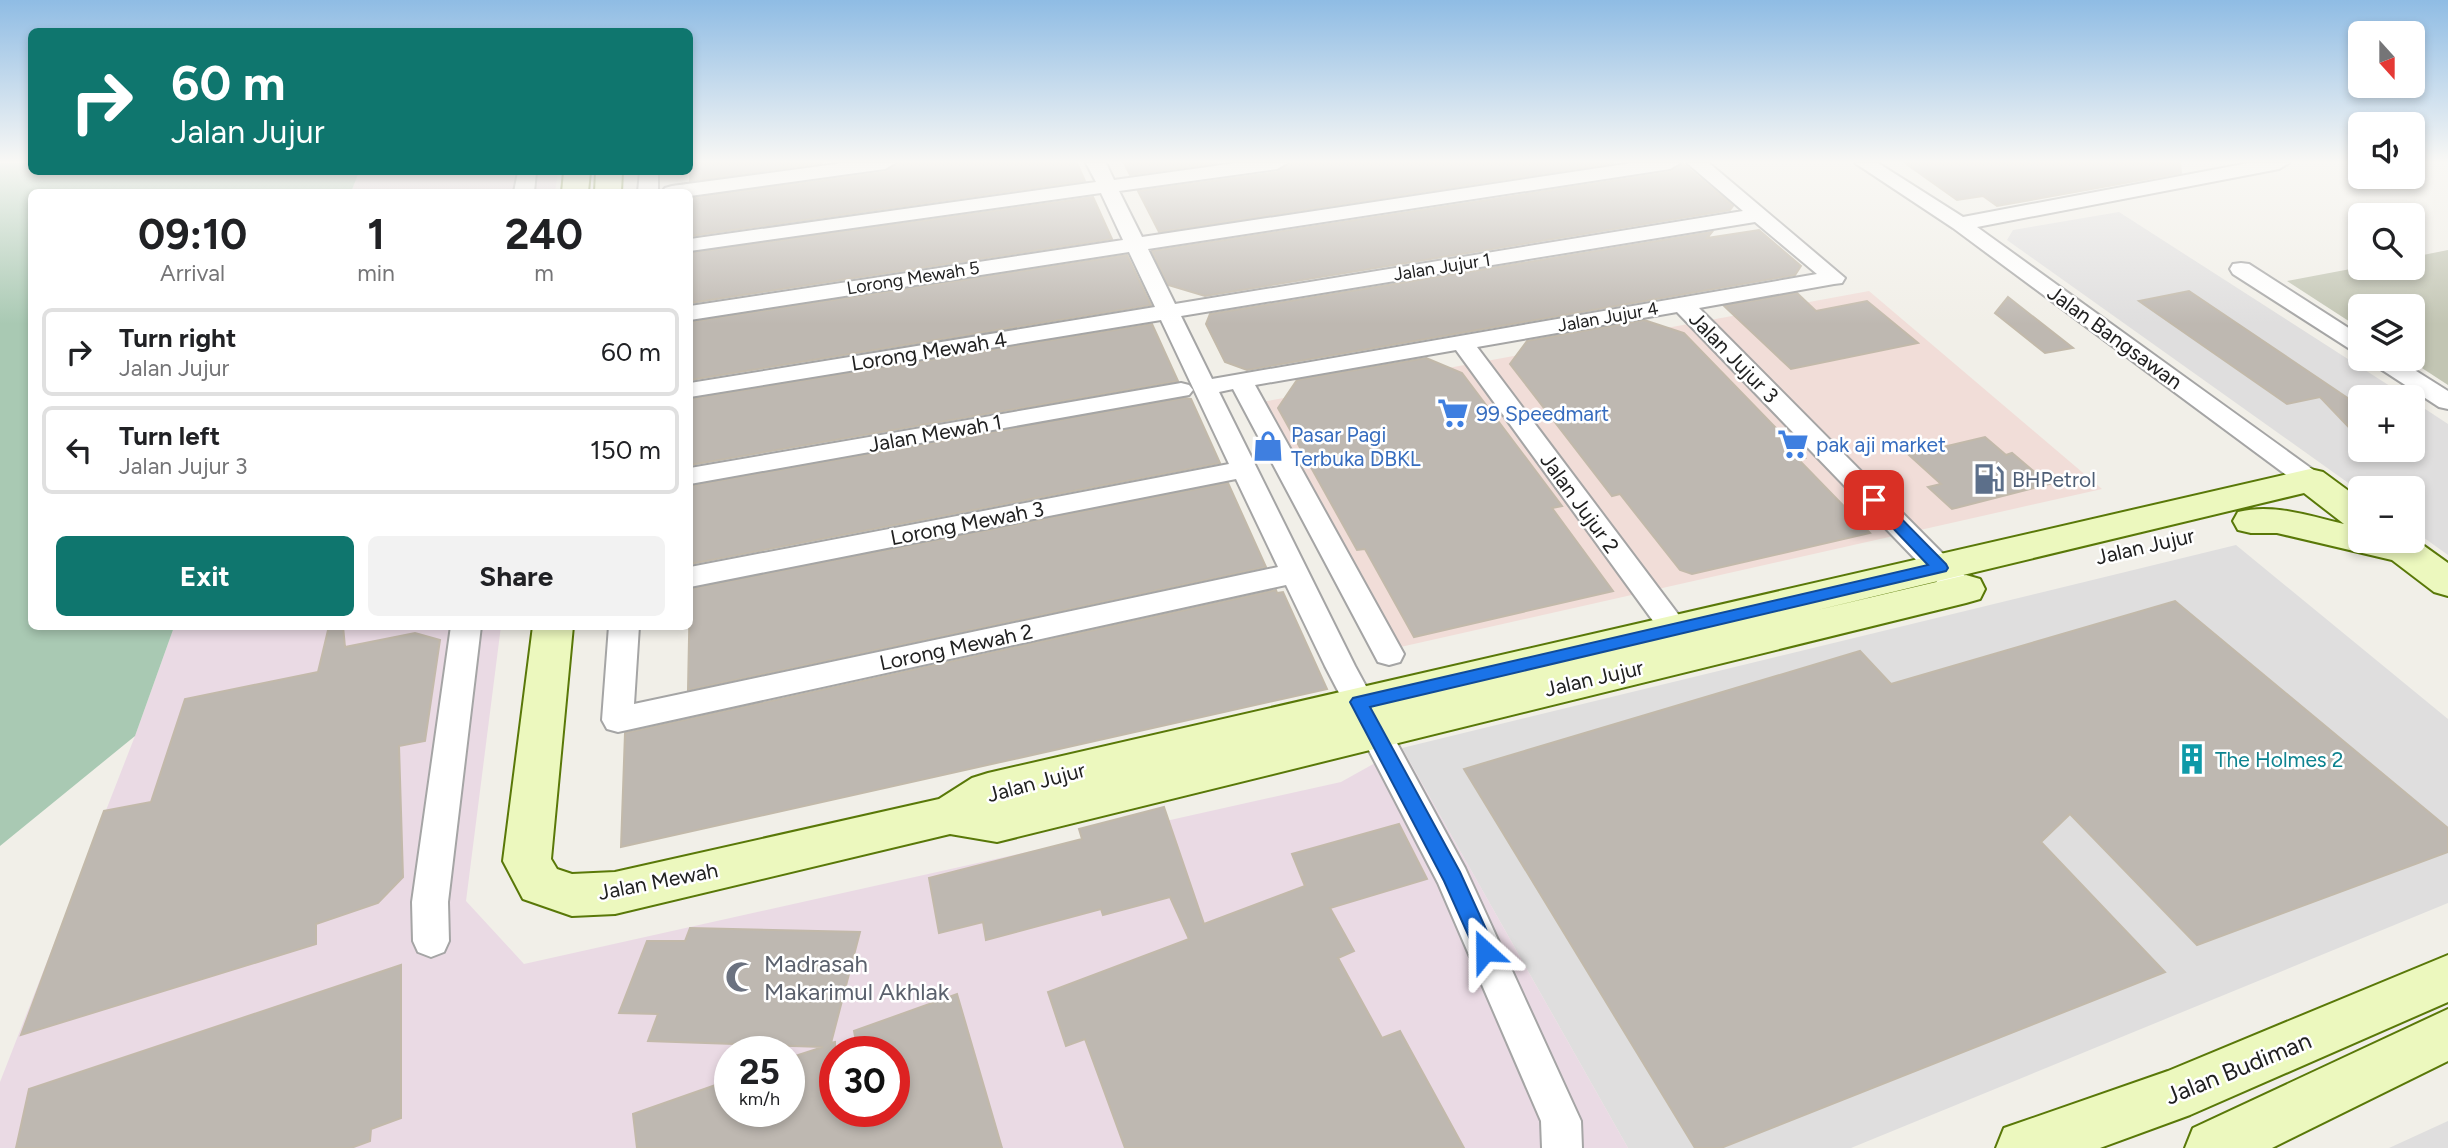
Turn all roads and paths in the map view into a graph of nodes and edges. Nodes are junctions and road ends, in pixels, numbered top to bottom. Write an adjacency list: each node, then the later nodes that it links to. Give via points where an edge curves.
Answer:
1 (891, 217): 9 (street)
2 (1123, 217): 10 (street)
3 (1317, 217): 10 (street, Lorong Mewah 5)
4 (1748, 217): 13 (street, Jalan Jujur 1)
5 (1760, 217): 12 (street, Jalan Jujur 4, via 1834,278)
6 (1948, 217): 8 (street, Jalan Bangsawan)
7 (1999, 217): 8 (street)
8 (1960, 224): 24 (street, Jalan Bangsawan)
9 (693, 244)
10 (1136, 244): 13 (street); 14 (street, Lorong Mewah 5)
11 (2241, 269): 15 (street)
12 (1689, 311): 16 (street); 30 (street, Jalan Jujur 3)
13 (1169, 312): 18 (street); 19 (street, Lorong Mewah 4)
14 (693, 313)
15 (2348, 338)
16 (1467, 351): 20 (street); 32 (street, Jalan Jujur 2)
17 (2400, 371): 21 (street)
18 (1193, 389): 20 (street); 22 (street); 23 (street, Jalan Mewah 1)
19 (693, 390)
20 (1245, 390): 36 (street)
21 (2448, 402)
22 (1244, 469): 28 (street); 29 (street, Lorong Mewah 3)
23 (693, 475)
24 (2335, 499): 25 (street, Jalan Jujur); 30 (street, Jalan Jujur)
25 (2251, 521): 26 (street, via 2277,521); 30 (street, Jalan Jujur)
26 (2348, 535)
27 (2409, 553): 31 (street)
28 (1295, 573): 35 (street, Lorong Mewah 2, via 618,720); 37 (street)
29 (693, 577)
30 (1951, 579): 32 (street, Jalan Jujur); 37 (street, Jalan Jujur)
31 (2448, 582)
32 (1674, 629): 37 (street, Jalan Jujur)
33 (465, 630): 39 (street, via 430,902)
34 (553, 630): 38 (street, Jalan Mewah, via 527,861 540,884 572,895 615,893)
35 (624, 630)
36 (1389, 654)
37 (1366, 716): 38 (street, Jalan Jujur, via 997,823); 42 (street, via 1453,878 1561,1121)
38 (950, 815)
39 (431, 941)
40 (2448, 978): 43 (street, Jalan Budiman, via 2171,1096)
41 (2448, 1034): 44 (street)
42 (1562, 1148)
43 (2024, 1148)
44 (2213, 1148)

